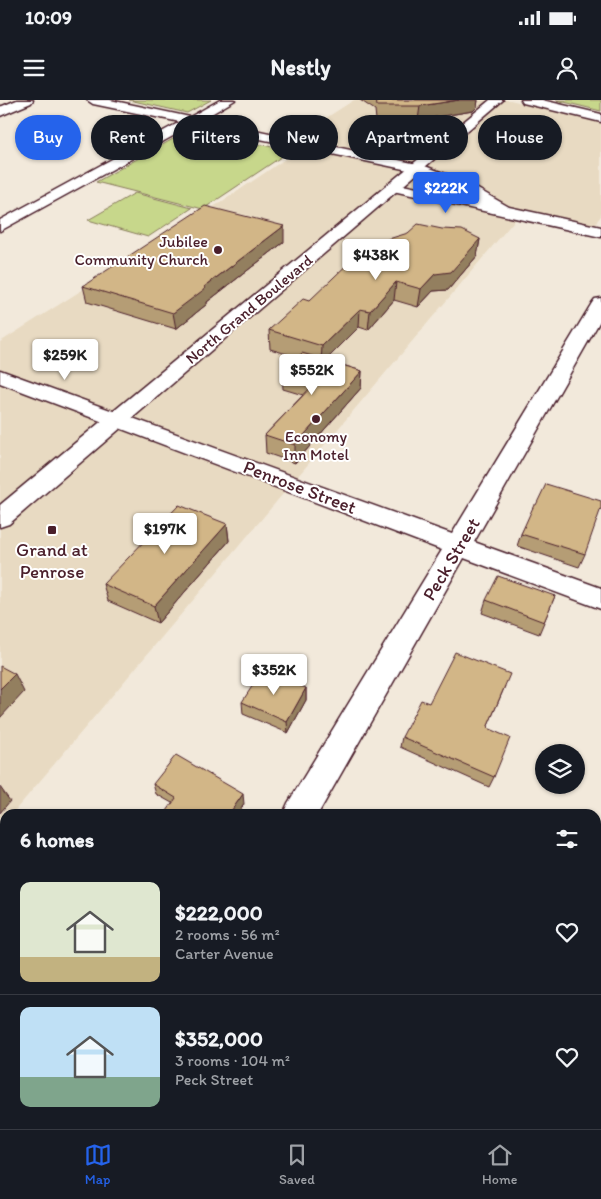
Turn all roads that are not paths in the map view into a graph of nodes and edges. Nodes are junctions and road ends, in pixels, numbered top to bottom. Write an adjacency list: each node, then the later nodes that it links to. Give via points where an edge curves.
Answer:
1 (27, 100): 6 (street)
2 (93, 100): 8 (street)
3 (229, 100): 7 (street)
4 (497, 100): 12 (street, North Grand Boulevard)
5 (527, 100): 9 (street)
6 (0, 112)
7 (201, 115)
8 (173, 116)
9 (601, 118)
10 (173, 130): 15 (street)
11 (259, 134): 12 (street)
12 (416, 168): 13 (street, North Grand Boulevard); 14 (street, via 457,183)
13 (393, 187): 14 (street); 19 (street, North Grand Boulevard)
14 (504, 211): 16 (street)
15 (0, 226)
16 (601, 232)
17 (601, 303): 21 (street, Peck Street)
18 (0, 376): 19 (street, Penrose Street)
19 (118, 419): 20 (street, North Grand Boulevard); 21 (street, Penrose Street)
20 (0, 518)
21 (458, 546): 22 (street, Penrose Street); 23 (street, Peck Street)
22 (601, 599)
23 (303, 809)

